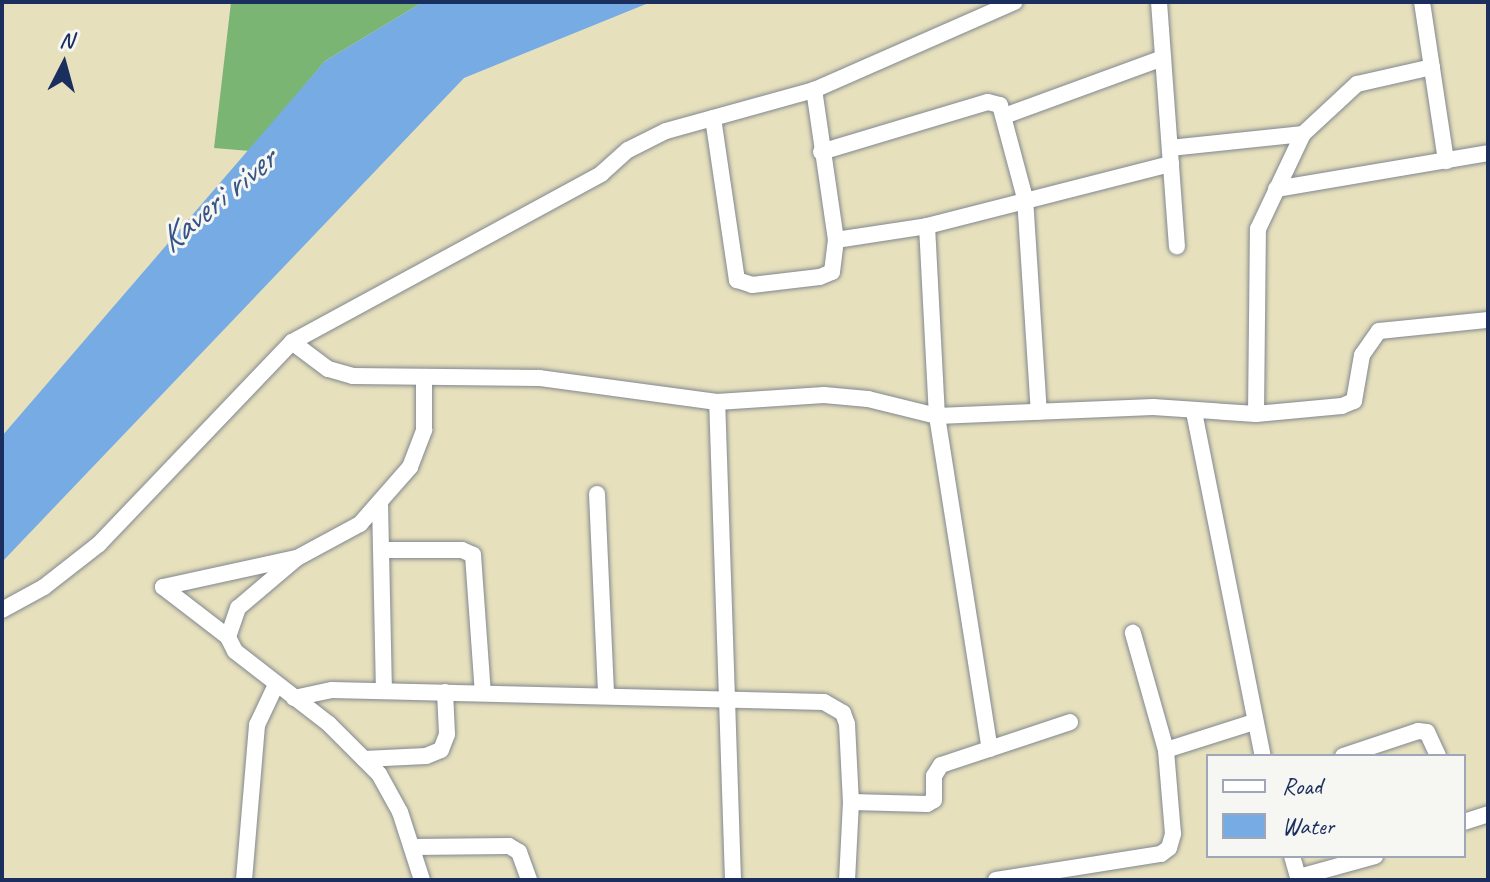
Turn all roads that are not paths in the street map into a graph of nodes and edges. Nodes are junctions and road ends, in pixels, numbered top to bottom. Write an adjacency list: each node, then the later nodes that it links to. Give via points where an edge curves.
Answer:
1 (1014, 2): 6 (street)
2 (1159, 2): 4 (street)
3 (1422, 2): 5 (street)
4 (1163, 58): 7 (street); 12 (street)
5 (1432, 67): 9 (street, via 1357,84); 13 (street)
6 (814, 90): 8 (street); 10 (street)
7 (1007, 115): 10 (street, via 1000,105 988,102); 15 (street)
8 (713, 118): 17 (street, via 737,280 752,285 820,277 832,272); 20 (street, via 666,131 628,150 601,174)
9 (1303, 134): 12 (street); 14 (street)
10 (821, 152): 17 (street)
11 (1488, 153): 13 (street)
12 (1170, 156): 15 (street); 18 (street)
13 (1446, 161): 14 (street)
14 (1276, 189): 25 (street, via 1258,229 1255,253)
15 (1025, 198): 16 (street); 23 (street)
16 (927, 226): 17 (street); 26 (street)
17 (836, 240)
18 (1177, 246)
19 (1488, 320): 25 (street, via 1379,331 1362,355 1354,401)
20 (292, 342): 21 (street, via 341,373); 31 (street, via 99,544 44,587)
21 (424, 381): 22 (street, via 539,378); 28 (street, via 420,447)
22 (717, 402): 26 (street, via 824,395); 40 (street)
23 (1039, 412): 24 (street, via 1153,407); 26 (street)
24 (1194, 412): 25 (street); 42 (street)
25 (1256, 414)
26 (937, 416): 43 (street)
27 (597, 494): 38 (street)
28 (380, 502): 29 (street); 30 (street, via 360,524)
29 (381, 550): 35 (street); 37 (street, via 462,550 473,555)
30 (297, 558): 33 (street, via 238,608); 33 (street, via 163,587)
31 (2, 610)
32 (1133, 633): 44 (street)
33 (228, 637): 34 (street, via 235,651)
34 (275, 687): 39 (street); 56 (street, via 257,725)
35 (384, 691): 36 (street); 39 (street, via 332,690)
36 (445, 692): 37 (street); 48 (street, via 447,734 441,750 426,756)
37 (483, 693): 38 (street)
38 (606, 696): 40 (street)
39 (294, 698): 48 (street)
40 (724, 699): 49 (street, via 835,706 847,724); 59 (street)
41 (1070, 722): 43 (street)
42 (1254, 722): 44 (street); 45 (street)
43 (990, 749): 49 (street, via 936,769 936,792 927,804)
44 (1166, 750): 61 (street, via 1173,834 1169,848 1161,854)
45 (1262, 754)
46 (1349, 754): 47 (street, via 1418,731 1427,732)
47 (1437, 754)
48 (364, 759): 52 (street, via 379,774)
49 (851, 802): 60 (street)
50 (1488, 814): 51 (street)
51 (1466, 821)
52 (413, 847): 57 (street); 58 (street, via 509,846 519,852)
53 (1293, 858): 55 (street)
54 (1368, 858): 55 (street)
55 (1299, 879)
56 (244, 880)
57 (422, 880)
58 (529, 880)
59 (733, 880)
60 (847, 880)
61 (996, 880)

